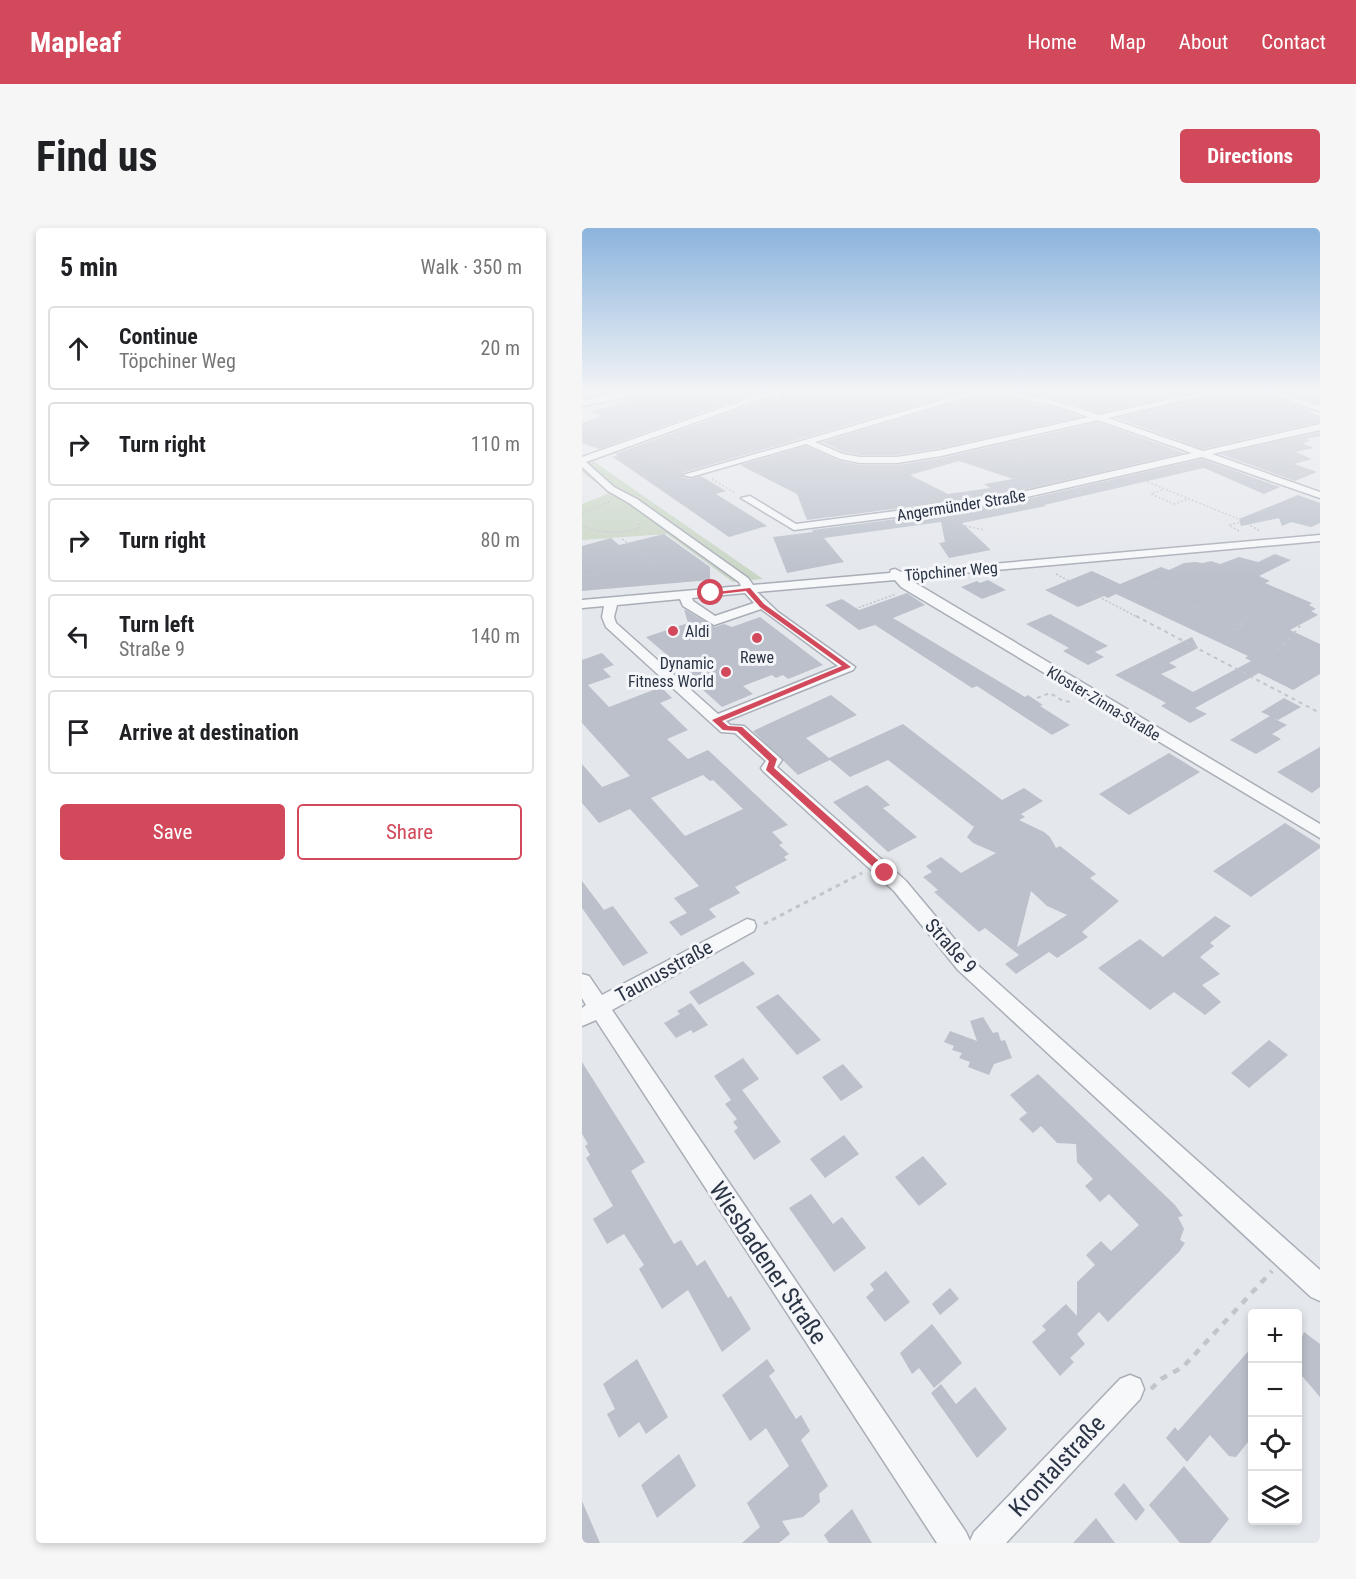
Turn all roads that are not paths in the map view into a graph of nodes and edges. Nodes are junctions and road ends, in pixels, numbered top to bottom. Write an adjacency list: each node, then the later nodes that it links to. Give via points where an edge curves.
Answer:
1 (609, 452): 6 (street)
2 (770, 452): 7 (street)
3 (833, 452): 4 (street, via 847,458 897,460)
4 (934, 452)
5 (1205, 453): 8 (street); 9 (street, Angermünder Straße, via 996,501 794,527)
6 (582, 462): 13 (street, via 610,489 744,580)
7 (688, 475)
8 (1320, 495)
9 (746, 498)
10 (1315, 538): 11 (street); 12 (street, Töpchiner Weg)
11 (1320, 547)
12 (903, 577): 13 (street, Töpchiner Weg); 19 (street, Kloster-Zinna-Straße, via 915,580); 20 (street, Kloster-Zinna-Straße)
13 (747, 589): 14 (street, Töpchiner Weg); 17 (street)
14 (686, 595): 15 (street, Töpchiner Weg); 17 (street, via 687,603 714,621)
15 (611, 602): 16 (street, Töpchiner Weg); 18 (street, Straße 9, via 610,624)
16 (582, 604)
17 (762, 605): 18 (street, via 848,667)
18 (716, 720): 24 (street, Straße 9, via 726,729 739,729 774,760 769,768 900,886 965,965)
19 (1320, 819)
20 (1320, 832)
21 (740, 930): 23 (street, Taunusstraße)
22 (582, 982): 23 (street, Wiesbadener Straße)
23 (590, 1013): 26 (street, Wiesbadener Straße)
24 (1320, 1288)
25 (1130, 1389): 27 (street, Krontalstraße)
26 (955, 1543)
27 (985, 1543)

